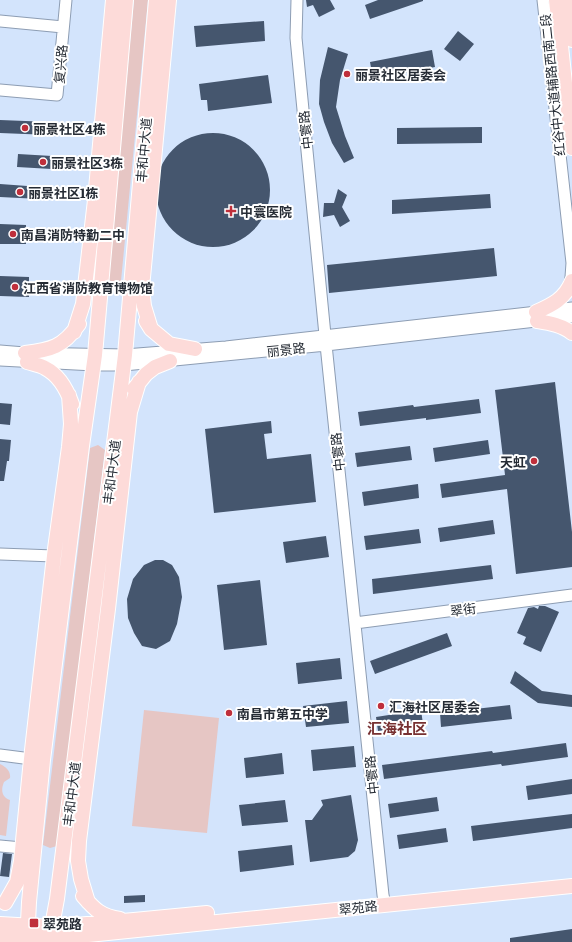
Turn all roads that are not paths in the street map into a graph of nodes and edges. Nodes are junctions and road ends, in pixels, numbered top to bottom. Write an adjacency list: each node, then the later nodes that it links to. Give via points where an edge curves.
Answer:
1 (66, 0): 11 (street, 复兴路)
2 (113, 0): 22 (main road, via 83,304)
3 (126, 0): 15 (main road)
4 (156, 0): 16 (main road, 丰和中大道)
5 (169, 0): 21 (main road, via 142,288)
6 (297, 0): 24 (street, 中寰路, via 296,38)
7 (543, 0): 17 (street, 红谷中大道辅路西南二段, via 572,263)
8 (556, 0): 14 (main road)
9 (567, 0): 12 (main road)
10 (0, 21): 11 (street)
11 (63, 27): 13 (street, 复兴路, via 57,95)
12 (572, 40)
13 (0, 90)
14 (572, 148)
15 (102, 271): 22 (main road, via 84,317); 29 (main road)
16 (132, 278): 21 (main road, via 144,317); 30 (main road, 丰和中大道)
17 (570, 285): 19 (main road, via 561,298)
18 (572, 308): 19 (street, 丽景路)
19 (536, 316): 20 (street, 丽景路); 23 (main road); 24 (street, 丽景路)
20 (572, 316)
21 (151, 329): 25 (main road, via 169,344)
22 (74, 332): 27 (main road, via 54,347)
23 (572, 333)
24 (325, 340): 25 (street, 丽景路); 31 (street, 丽景路); 39 (street, 中寰路)
25 (195, 349): 30 (street, 丽景路)
26 (0, 351): 27 (street, 丽景路)
27 (26, 357): 28 (street, 丽景路); 29 (street, 丽景路); 33 (main road, via 56,376)
28 (0, 360)
29 (94, 360): 30 (street, 丽景路); 35 (main road)
30 (125, 360): 31 (street, 丽景路); 34 (main road, 丰和中大道)
31 (170, 361): 32 (main road, via 155,367)
32 (139, 382): 34 (main road); 48 (main road, via 130,412 79,841 78,861)
33 (69, 395): 35 (main road); 37 (main road, via 69,447)
34 (117, 424): 42 (main road, 丰和中大道)
35 (82, 446): 41 (main road)
36 (0, 554): 37 (street)
37 (54, 556): 41 (main road)
38 (572, 595): 39 (street, 翠街)
39 (355, 623): 47 (street, 中寰路)
40 (0, 755): 41 (street)
41 (37, 759): 44 (main road)
42 (65, 842): 48 (main road, via 73,879); 54 (main road, 丰和中大道)
43 (0, 846): 44 (street)
44 (28, 847): 49 (main road, via 20,883); 52 (main road)
45 (572, 876): 47 (main road, 翠苑路)
46 (572, 886): 47 (main road, 翠苑路)
47 (384, 900): 51 (main road, 翠苑路)
48 (88, 902): 51 (main road, via 98,911)
49 (3, 905)
50 (0, 924): 52 (main road, 翠苑路)
51 (131, 926): 54 (main road, 翠苑路); 55 (main road)
52 (28, 935): 53 (main road, 翠苑路); 54 (main road, 翠苑路)
53 (0, 936)
54 (50, 936)
55 (100, 942)

